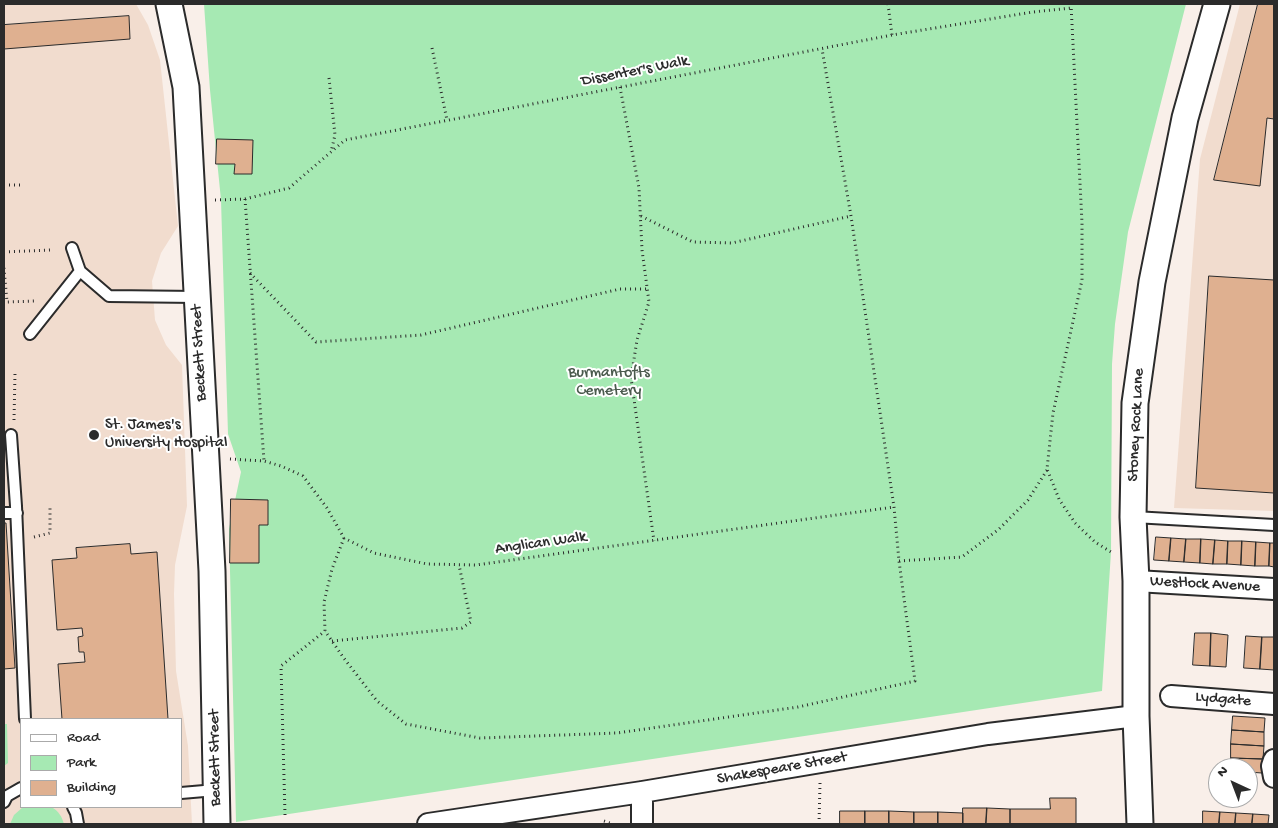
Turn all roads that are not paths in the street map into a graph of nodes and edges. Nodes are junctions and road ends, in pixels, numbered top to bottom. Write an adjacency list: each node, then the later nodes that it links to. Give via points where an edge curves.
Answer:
1 (169, 4): 5 (street, Beckett Street, via 186,87)
2 (1217, 4): 10 (street, Stoney Rock Lane, via 1186,118 1152,282 1135,403)
3 (72, 248): 4 (lane)
4 (80, 271): 5 (lane, via 109,296); 6 (lane)
5 (197, 296): 21 (street, Beckett Street, via 212,571)
6 (30, 334)
7 (11, 435): 9 (lane)
8 (4, 513): 9 (lane)
9 (17, 513): 17 (lane)
10 (1133, 517): 11 (lane); 12 (street, Stoney Rock Lane)
11 (1274, 525)
12 (1136, 582): 13 (street, Westlock Avenue); 16 (street, Stoney Rock Lane)
13 (1274, 589)
14 (1171, 696): 15 (street, Lydgate)
15 (1274, 704)
16 (1136, 716): 22 (street, Shakespeare Street, via 988,734); 30 (street, Stoney Rock Lane)
17 (25, 718)
18 (1274, 760): 19 (street)
19 (1274, 777)
20 (20, 789): 24 (lane)
21 (216, 790): 23 (lane); 27 (street, Beckett Street)
22 (642, 792): 28 (street, Shakespeare Street); 29 (street)
23 (182, 793)
24 (4, 802)
25 (74, 808): 26 (lane)
26 (78, 824)
27 (217, 824)
28 (428, 824)
29 (642, 824)
30 (1140, 824)

